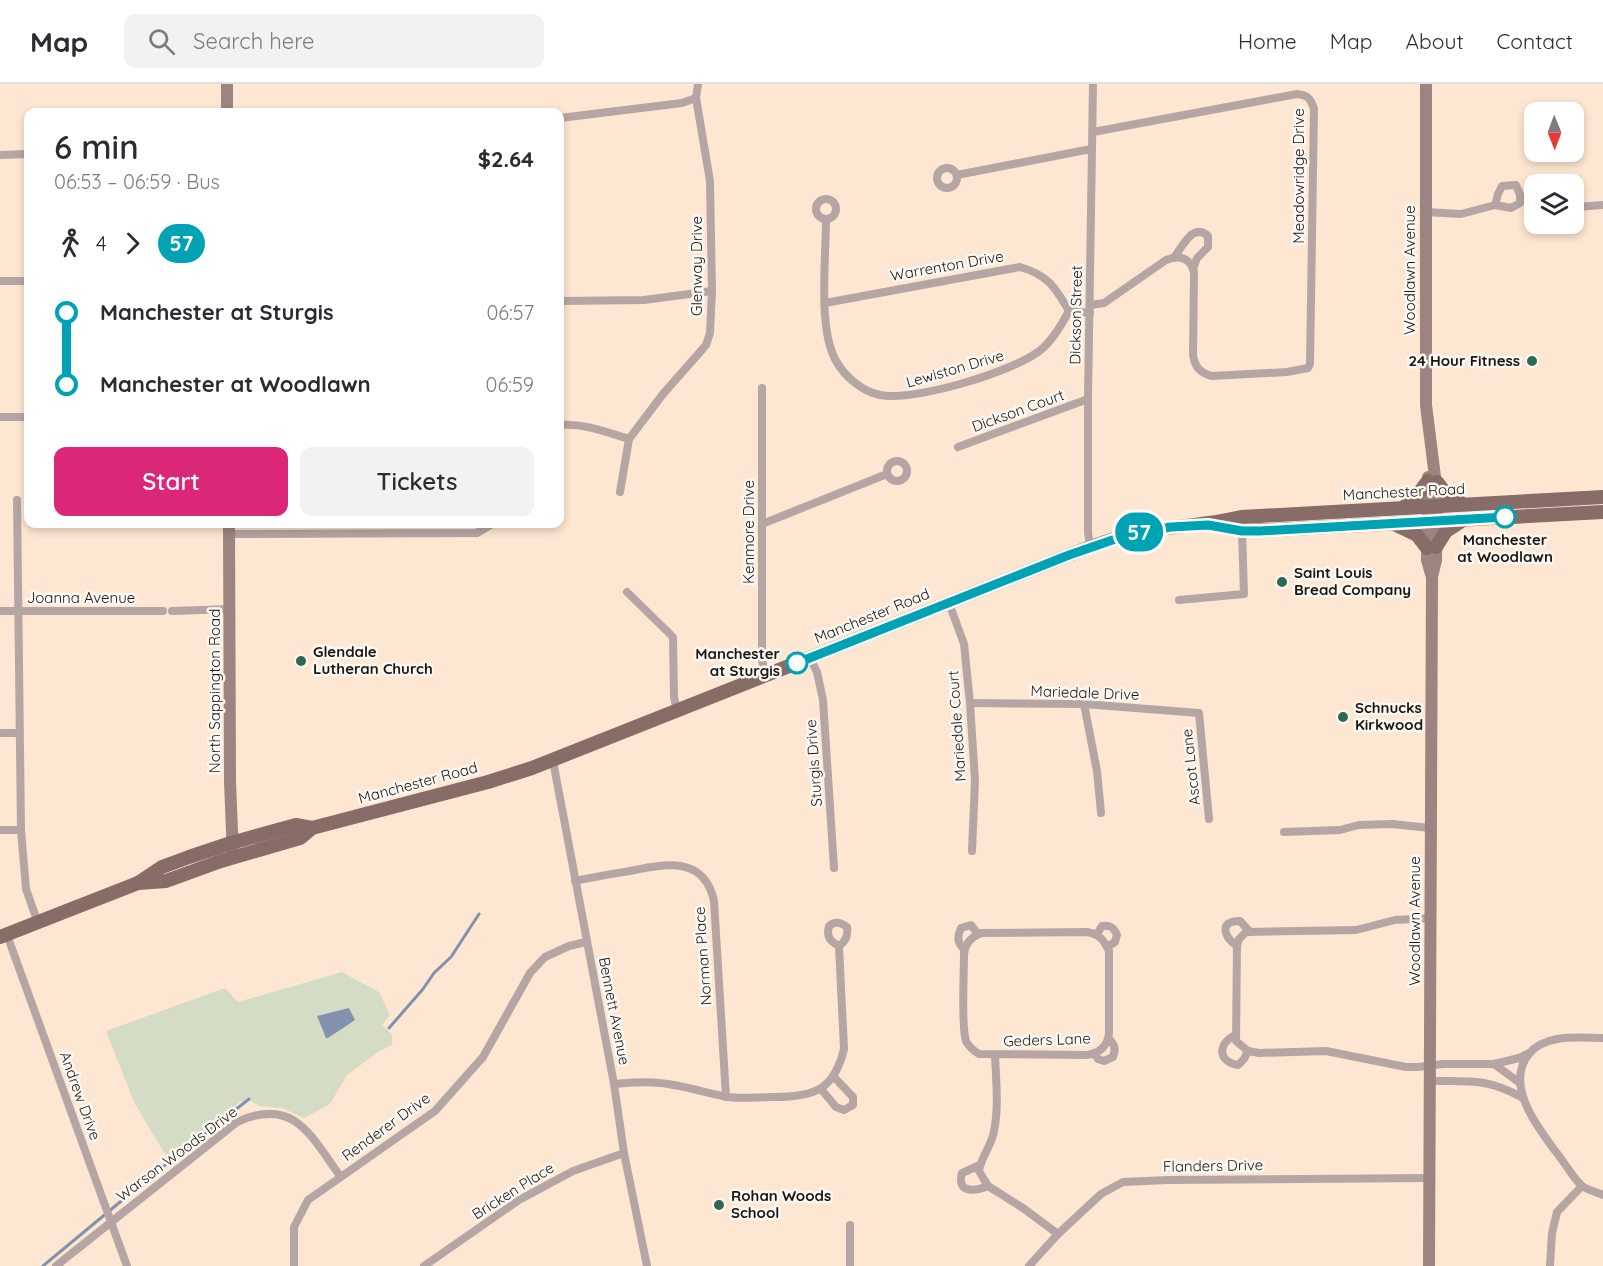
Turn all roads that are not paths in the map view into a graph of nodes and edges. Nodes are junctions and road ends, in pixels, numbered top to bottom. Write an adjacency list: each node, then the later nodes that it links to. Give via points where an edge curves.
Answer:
1 (227, 84): 6 (street)
2 (698, 84): 5 (street, Glenway Drive)
3 (1093, 84): 8 (street, Dickson Street)
4 (1426, 84): 16 (street, Woodlawn Avenue)
5 (696, 98): 7 (street); 22 (street, Glenway Drive, via 710,181)
6 (227, 108)
7 (564, 118)
8 (1093, 132): 9 (street, Dickson Street); 19 (street, Meadowridge Drive, via 1297,94 1311,100 1312,355 1308,368 1203,374 1193,355)
9 (1091, 149): 12 (street); 25 (street, Dickson Street)
10 (24, 154): 11 (street)
11 (0, 155)
12 (957, 175)
13 (1495, 205): 16 (street, via 1461,214)
14 (1603, 205): 15 (street)
15 (1584, 206)
16 (1425, 212): 35 (street, Woodlawn Avenue, via 1426,394)
17 (826, 220): 24 (street, Lewiston Drive)
18 (1175, 256): 19 (street, via 1187,260); 19 (street, via 1190,234 1204,232 1208,247 1197,258); 25 (street)
19 (1193, 270)
20 (0, 281): 21 (street)
21 (24, 281)
22 (712, 291): 23 (street, via 644,300); 32 (street, Glenway Drive, via 706,345)
23 (564, 300)
24 (825, 303): 26 (street, Warrenton Drive, via 1020,267 1050,281); 26 (street, Lewiston Drive, via 827,340 847,377 878,395 901,398 1005,371 1044,348)
25 (1090, 309): 26 (street); 28 (street, Dickson Street)
26 (1070, 311)
27 (762, 388): 45 (street, Kenmore Drive)
28 (1088, 399): 33 (street, Dickson Court); 51 (street, Dickson Street)
29 (0, 417): 30 (street)
30 (24, 417)
31 (564, 425): 32 (street, via 600,429)
32 (629, 440): 36 (street, Glenway Drive)
33 (958, 447)
34 (887, 474): 45 (street)
35 (1432, 481): 39 (main road); 40 (street, Woodlawn Avenue); 41 (main road)
36 (620, 492)
37 (1603, 497): 39 (main road, Manchester Road)
38 (17, 500): 58 (street)
39 (1465, 505): 40 (main road, Manchester Road)
40 (1432, 507): 41 (main road, Manchester Road); 44 (street, Woodlawn Avenue)
41 (1402, 508): 47 (main road, Manchester Road, via 1241,517)
42 (1603, 512): 43 (main road, Manchester Road)
43 (1464, 519): 44 (main road, Manchester Road); 52 (main road)
44 (1432, 521): 46 (main road, Manchester Road); 52 (street, Woodlawn Avenue)
45 (762, 524): 60 (street, Kenmore Drive)
46 (1392, 524): 50 (main road, Manchester Road); 52 (main road, via 1417,535)
47 (1208, 525): 50 (main road, Manchester Road); 51 (main road, Manchester Road, via 1142,532)
48 (485, 528): 49 (street, via 477,533)
49 (229, 529): 56 (street, North Sappington Road)
50 (1242, 531): 54 (street, via 1244,594)
51 (1090, 547): 55 (main road, Manchester Road)
52 (1431, 548): 71 (street, Woodlawn Avenue, via 1436,560 1431,577)
53 (627, 592): 63 (street, via 673,637)
54 (1179, 600)
55 (949, 603): 59 (main road, Manchester Road); 61 (street, Mariedale Court, via 964,644)
56 (230, 609): 58 (street, Joanna Avenue); 75 (street, North Sappington Road)
57 (0, 611): 58 (street, Joanna Avenue)
58 (20, 611): 66 (street)
59 (810, 658): 60 (main road, Manchester Road); 78 (street, Sturgis Drive, via 823,700)
60 (765, 676): 63 (main road, Manchester Road)
61 (970, 703): 62 (street, Mariedale Drive); 76 (street, Mariedale Court, via 975,781)
62 (1084, 704): 64 (street, Mariedale Drive); 68 (street)
63 (677, 711): 67 (main road, Manchester Road)
64 (1199, 713): 69 (street, Ascot Lane)
65 (0, 733): 66 (street)
66 (20, 733): 73 (street)
67 (553, 761): 70 (main road, Manchester Road); 79 (street, Bennett Avenue)
68 (1101, 813)
69 (1209, 819)
70 (312, 828): 75 (main road, Manchester Road, via 296,825); 77 (main road, Manchester Road, via 300,838)
71 (1430, 828): 74 (street, via 1392,824); 81 (street, Woodlawn Avenue)
72 (0, 830): 73 (street)
73 (21, 830): 82 (street, via 26,889)
74 (1284, 832)
75 (231, 843): 77 (street, North Sappington Road); 80 (main road, Manchester Road, via 162,867)
76 (972, 851)
77 (233, 857): 80 (main road, Manchester Road, via 166,881)
78 (834, 868)
79 (575, 880): 86 (street, Bennett Avenue); 104 (street, Norman Place, via 670,863 687,867 706,881 714,901)
80 (138, 883): 82 (main road, Manchester Road)
81 (1430, 918): 83 (street, via 1395,920 1356,930); 98 (street, Woodlawn Avenue)
82 (38, 923): 85 (main road, Manchester Road)
83 (1250, 932): 89 (street, via 1239,939); 89 (street, via 1240,921 1227,924 1226,937)
84 (978, 934): 87 (street); 87 (street, via 971,925 961,928 958,941); 91 (street, Geders Lane, via 1076,932 1102,940 1109,957)
85 (3, 936): 113 (street, Andrew Drive)
86 (586, 942): 102 (street, Bennett Avenue); 108 (street, Renderer Drive, via 545,957 530,973 483,1058 435,1110)
87 (966, 945): 96 (street, via 965,1036 979,1054)
88 (839, 946): 99 (street, via 844,1049)
89 (1237, 946): 90 (street)
90 (1235, 1035): 93 (street, via 1238,1044); 93 (street, via 1224,1043 1222,1051 1228,1063 1238,1065)
91 (1108, 1038): 94 (street, Geders Lane); 94 (street, via 1116,1050 1113,1057 1104,1061)
92 (1603, 1038): 95 (street, via 1550,1040)
93 (1248, 1051): 98 (street, via 1326,1051 1406,1067)
94 (1094, 1053): 96 (street, Geders Lane)
95 (1529, 1053): 97 (street); 101 (street)
96 (995, 1055): 107 (street, via 994,1134)
97 (1494, 1064): 98 (street); 101 (street)
98 (1430, 1066): 100 (street, Woodlawn Avenue)
99 (834, 1077): 103 (street); 103 (street, via 852,1097 850,1107 836,1107)
100 (1430, 1081): 105 (street, via 1480,1081 1496,1084); 109 (street, Woodlawn Avenue)
101 (1520, 1083): 105 (street)
102 (614, 1084): 104 (street, via 660,1083); 106 (street, Bennett Avenue)
103 (822, 1089): 104 (street, via 792,1097)
104 (726, 1097)
105 (1523, 1098): 111 (street, via 1545,1137)
106 (624, 1154): 119 (street, Bricken Place, via 573,1171 519,1200); 120 (street, Bennett Avenue)
107 (980, 1165): 110 (street, via 979,1171); 110 (street, via 962,1173 960,1178 968,1190)
108 (340, 1176): 113 (street, Warson Woods Drive, via 300,1124 276,1114 250,1116); 118 (street, Renderer Drive, via 308,1200 294,1227)
109 (1430, 1178): 115 (street, Flanders Drive, via 1123,1182 1101,1194); 123 (street, Woodlawn Avenue)
110 (988, 1186): 115 (street)
111 (1582, 1186): 112 (street); 124 (street, via 1557,1212)
112 (1603, 1195)
113 (109, 1215): 116 (street, Warson Woods Drive); 117 (street, Andrew Drive)
114 (850, 1225): 121 (street)
115 (1058, 1234): 122 (street, Flanders Drive)
116 (56, 1266)
117 (127, 1266)
118 (294, 1266)
119 (424, 1266)
120 (647, 1266)
121 (850, 1266)
122 (1029, 1266)
123 (1430, 1266)
124 (1550, 1266)

